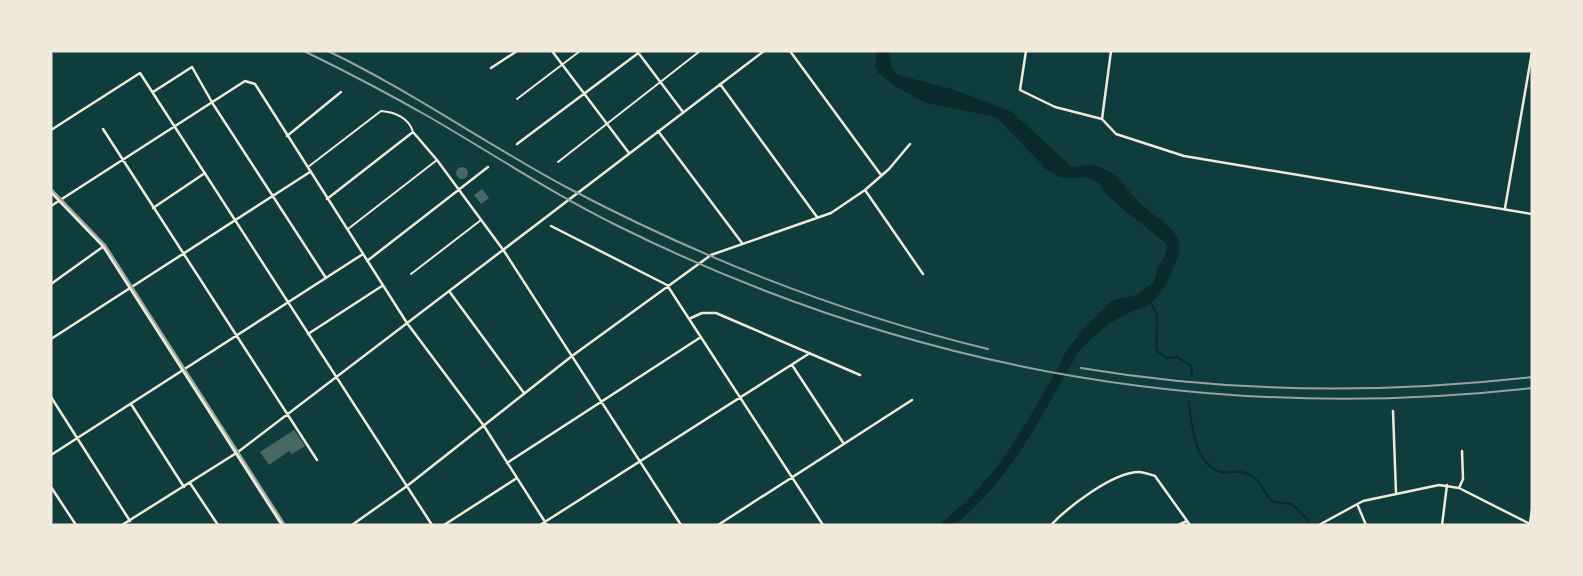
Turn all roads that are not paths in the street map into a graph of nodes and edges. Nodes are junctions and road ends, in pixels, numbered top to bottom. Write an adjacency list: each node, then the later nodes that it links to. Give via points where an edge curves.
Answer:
1 (516, 51): 12 (street)
2 (552, 51): 11 (street)
3 (580, 51): 11 (lane)
4 (639, 51): 13 (street); 17 (street)
5 (700, 51): 13 (lane)
6 (764, 51): 14 (street)
7 (790, 51): 39 (street)
8 (1027, 51): 21 (street, via 1020,90 1055,107)
9 (1111, 51): 21 (street)
10 (1532, 52): 48 (street)
11 (562, 65): 17 (street); 18 (lane)
12 (491, 68)
13 (660, 82): 20 (street); 22 (lane)
14 (720, 84): 20 (street); 50 (street)
15 (153, 92): 19 (street, via 192,67); 23 (street); 25 (street, via 141,73)
16 (341, 92): 28 (street)
17 (585, 94): 22 (street); 29 (street)
18 (517, 99)
19 (213, 104): 23 (street); 28 (street, via 245,81 255,84); 43 (street)
20 (683, 112): 26 (street)
21 (1102, 119): 48 (street, via 1116,134 1184,156)
22 (607, 124): 31 (street); 34 (lane)
23 (175, 126): 33 (street); 38 (street)
24 (103, 129): 33 (street)
25 (51, 130)
26 (658, 131): 31 (street); 55 (street)
27 (413, 132): 32 (street); 35 (lane, via 402,117 381,111); 44 (street)
28 (287, 136): 35 (street)
29 (517, 144)
30 (910, 144): 39 (street)
31 (629, 153): 57 (street)
32 (437, 160): 40 (street); 54 (lane)
33 (123, 161): 45 (street); 47 (street)
34 (558, 162)
35 (307, 167): 37 (street)
36 (488, 167): 40 (street)
37 (310, 172): 43 (street); 44 (street)
38 (205, 173): 47 (street); 52 (street)
39 (881, 176): 41 (street)
40 (458, 190): 51 (street); 60 (street)
41 (865, 190): 50 (street); 62 (street)
42 (51, 191): 45 (main road)
43 (274, 196): 52 (street); 63 (street)
44 (327, 199): 54 (street)
45 (60, 200): 46 (street); 56 (main road)
46 (51, 206)
47 (153, 208): 58 (street)
48 (1505, 209): 49 (street)
49 (1532, 214)
50 (818, 218): 55 (street)
51 (481, 220): 57 (street); 61 (lane)
52 (236, 222): 58 (street); 69 (street)
53 (551, 226): 65 (street)
54 (347, 230): 59 (street)
55 (743, 244): 65 (street, via 711,255)
56 (104, 246): 64 (street); 67 (main road)
57 (504, 251): 68 (street); 77 (street)
58 (183, 254): 67 (street); 73 (street)
59 (363, 254): 60 (street); 63 (street)
60 (367, 261): 66 (street)
61 (411, 274)
62 (923, 274)
63 (326, 278): 69 (street)
64 (51, 284)
65 (667, 285): 70 (street); 77 (street)
66 (383, 286): 71 (street); 72 (street)
67 (131, 287): 75 (street); 79 (main road)
68 (449, 291): 71 (street); 82 (street)
69 (288, 302): 72 (street); 73 (street)
70 (691, 318): 74 (street); 76 (street, via 713,312)
71 (407, 323): 81 (street); 90 (street)
72 (309, 334): 81 (street)
73 (236, 336): 79 (street); 89 (street)
74 (702, 337): 83 (street); 86 (street)
75 (51, 339)
76 (810, 353): 78 (street); 80 (street)
77 (572, 356): 82 (street); 86 (street)
78 (791, 364): 83 (street); 92 (street)
79 (184, 370): 87 (street); 94 (main road)
80 (860, 374)
81 (337, 377): 89 (street); 104 (street)
82 (525, 394): 90 (street)
83 (740, 396): 97 (street); 99 (street)
84 (51, 397): 91 (street)
85 (912, 400): 92 (street)
86 (601, 402): 97 (street); 98 (street)
87 (131, 404): 91 (street); 105 (street)
88 (1394, 411): 107 (street)
89 (287, 416): 94 (street); 96 (street)
90 (484, 426): 98 (street); 104 (street)
91 (77, 439): 95 (street); 110 (street)
92 (844, 444): 99 (street)
93 (1462, 451): 106 (street)
94 (236, 454): 101 (street); 117 (main road)
95 (51, 456)
96 (317, 460)
97 (641, 460): 112 (street); 122 (street)
98 (507, 463): 100 (street)
99 (793, 477): 123 (street); 124 (street)
100 (517, 478): 112 (street); 120 (street)
101 (190, 482): 105 (street); 116 (street)
102 (1447, 485): 106 (street); 107 (street); 130 (street)
103 (51, 486): 114 (street)
104 (407, 486): 118 (street); 119 (street)
105 (184, 487): 110 (street)
106 (1459, 488): 113 (street)
107 (1396, 494): 108 (street)
108 (1357, 504): 128 (street); 129 (street)
109 (1532, 510): 113 (street)
110 (130, 521): 115 (street)
111 (1187, 521): 125 (street, via 1155,476 1139,472 1120,477 1072,504); 126 (street); 127 (street)
112 (546, 524): 121 (street)
113 (1531, 524)
114 (76, 525)
115 (122, 525)
116 (218, 525)
117 (283, 525)
118 (352, 525)
119 (432, 525)
120 (444, 525)
121 (540, 525)
122 (681, 525)
123 (718, 525)
124 (823, 525)
125 (1051, 525)
126 (1178, 525)
127 (1190, 525)
128 (1319, 525)
129 (1366, 525)
130 (1443, 525)

